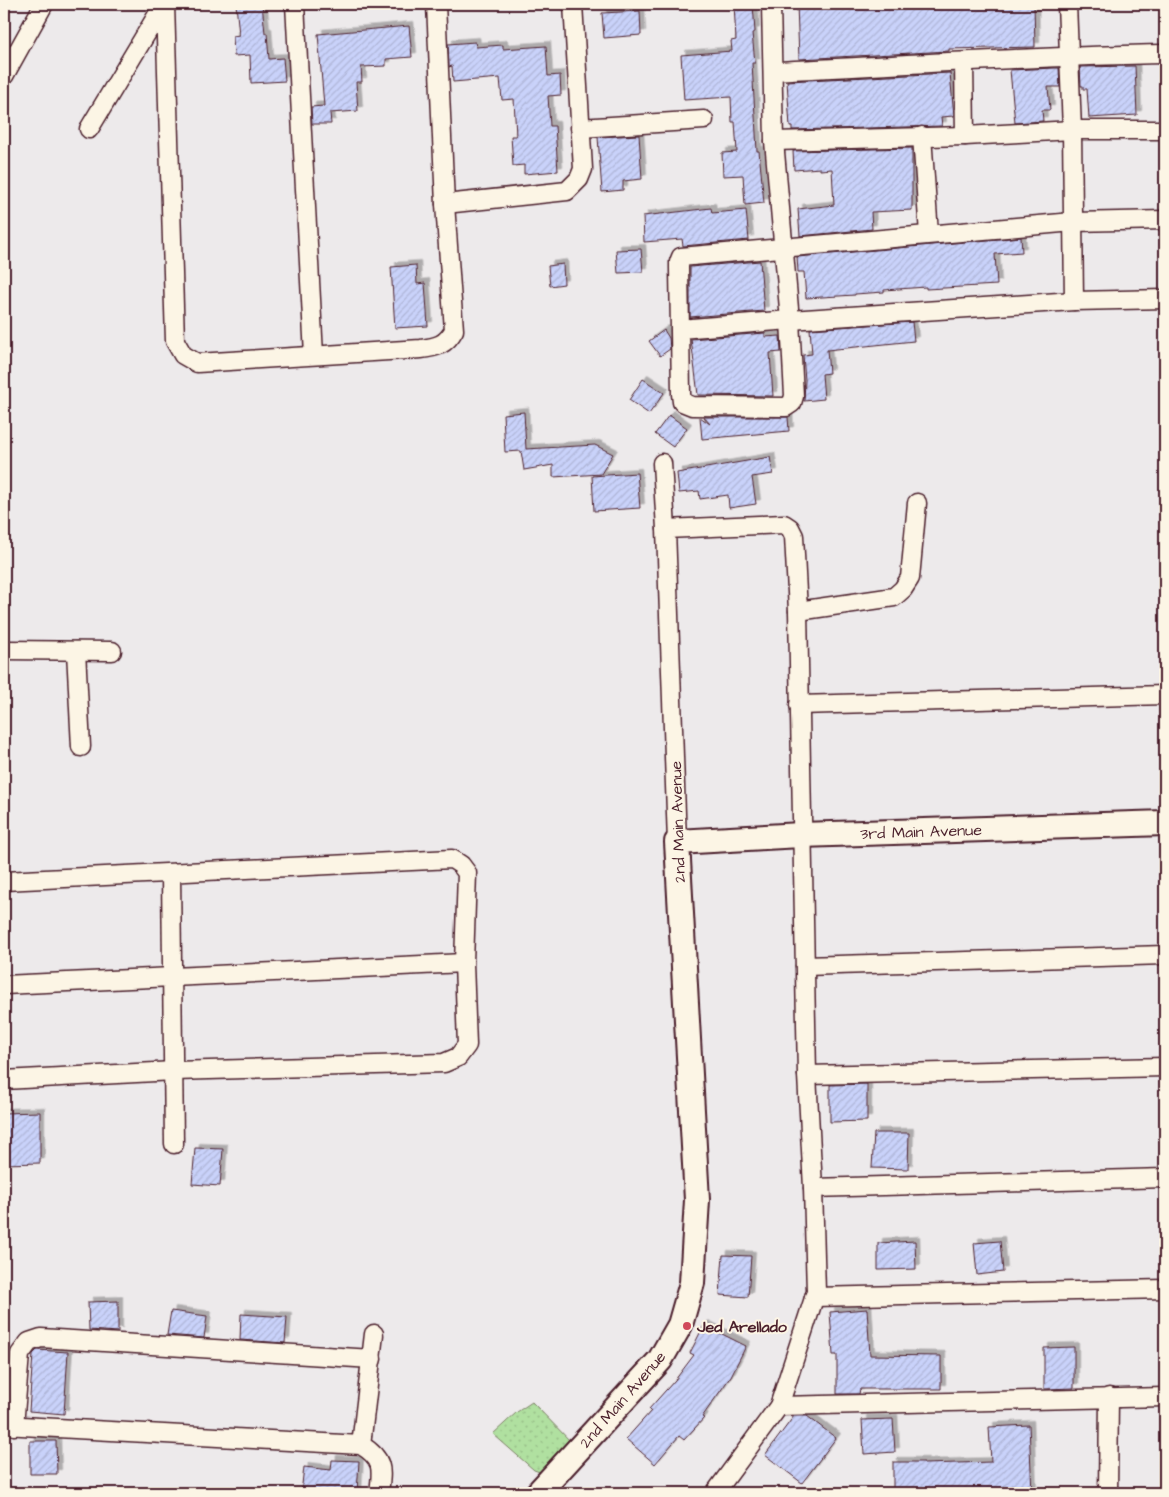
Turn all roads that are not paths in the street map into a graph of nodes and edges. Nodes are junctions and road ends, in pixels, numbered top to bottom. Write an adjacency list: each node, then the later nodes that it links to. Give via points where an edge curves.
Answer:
1 (44, 4): 12 (street)
2 (164, 4): 15 (street); 30 (street, via 175,341 182,355 197,363)
3 (295, 4): 30 (street)
4 (436, 4): 21 (street)
5 (572, 4): 14 (street)
6 (771, 4): 11 (street)
7 (1068, 4): 9 (street)
8 (1165, 54): 9 (street)
9 (1069, 55): 10 (street); 16 (street)
10 (964, 62): 11 (street); 19 (street)
11 (773, 70): 20 (street)
12 (4, 76)
13 (704, 120): 14 (street)
14 (580, 128): 21 (street, via 583,169 579,179 567,191)
15 (89, 129)
16 (1072, 130): 17 (street); 19 (street); 23 (street)
17 (1165, 130)
18 (922, 136): 19 (street); 20 (street); 24 (street)
19 (965, 136)
20 (774, 141): 25 (street)
21 (444, 204): 30 (street, via 454,330 449,339 437,348)
22 (1165, 220): 23 (street)
23 (1073, 222): 24 (street); 27 (street)
24 (929, 234): 25 (street)
25 (784, 247): 28 (street); 29 (street, via 681,257)
26 (1165, 299): 27 (street)
27 (1074, 301): 28 (street)
28 (790, 320): 29 (street); 29 (street, via 794,396 786,407 692,406 682,402)
29 (680, 330)
30 (314, 355)
31 (662, 463): 33 (street, 2nd Main Avenue)
32 (917, 503): 34 (street, via 910,578 903,589 894,597)
33 (666, 529): 34 (street, via 784,524 794,536); 43 (street, 2nd Main Avenue)
34 (798, 611): 39 (street)
35 (4, 650): 36 (street)
36 (76, 651): 37 (street); 40 (street)
37 (112, 651)
38 (1165, 695): 39 (street)
39 (799, 704): 42 (street)
40 (80, 747)
41 (1165, 823): 42 (street, 3rd Main Avenue)
42 (801, 835): 43 (street, 3rd Main Avenue); 48 (street)
43 (677, 842): 68 (street, 2nd Main Avenue, via 697,1200 692,1283 680,1325 660,1360)
44 (171, 874): 45 (street); 47 (street, via 452,859 467,873); 49 (street)
45 (4, 881)
46 (1165, 956): 48 (street)
47 (464, 963): 49 (street); 52 (street, via 467,1045 458,1057 444,1063)
48 (805, 966): 53 (street)
49 (171, 976): 50 (street); 52 (street)
50 (4, 985)
51 (1165, 1067): 53 (street)
52 (174, 1071): 54 (street); 55 (street)
53 (807, 1075): 57 (street)
54 (4, 1080)
55 (174, 1144)
56 (1165, 1178): 57 (street)
57 (813, 1188): 59 (street)
58 (1165, 1289): 59 (street)
59 (814, 1297): 64 (street)
60 (374, 1334): 61 (street)
61 (372, 1358): 65 (street, via 41,1338 29,1342 20,1354); 66 (street)
62 (1109, 1397): 63 (street); 64 (street); 70 (street)
63 (1165, 1397)
64 (779, 1406): 69 (street)
65 (9, 1426): 66 (street)
66 (361, 1445): 67 (street, via 372,1452 382,1470)
67 (379, 1493)
68 (540, 1493)
69 (715, 1493)
70 (1108, 1493)

